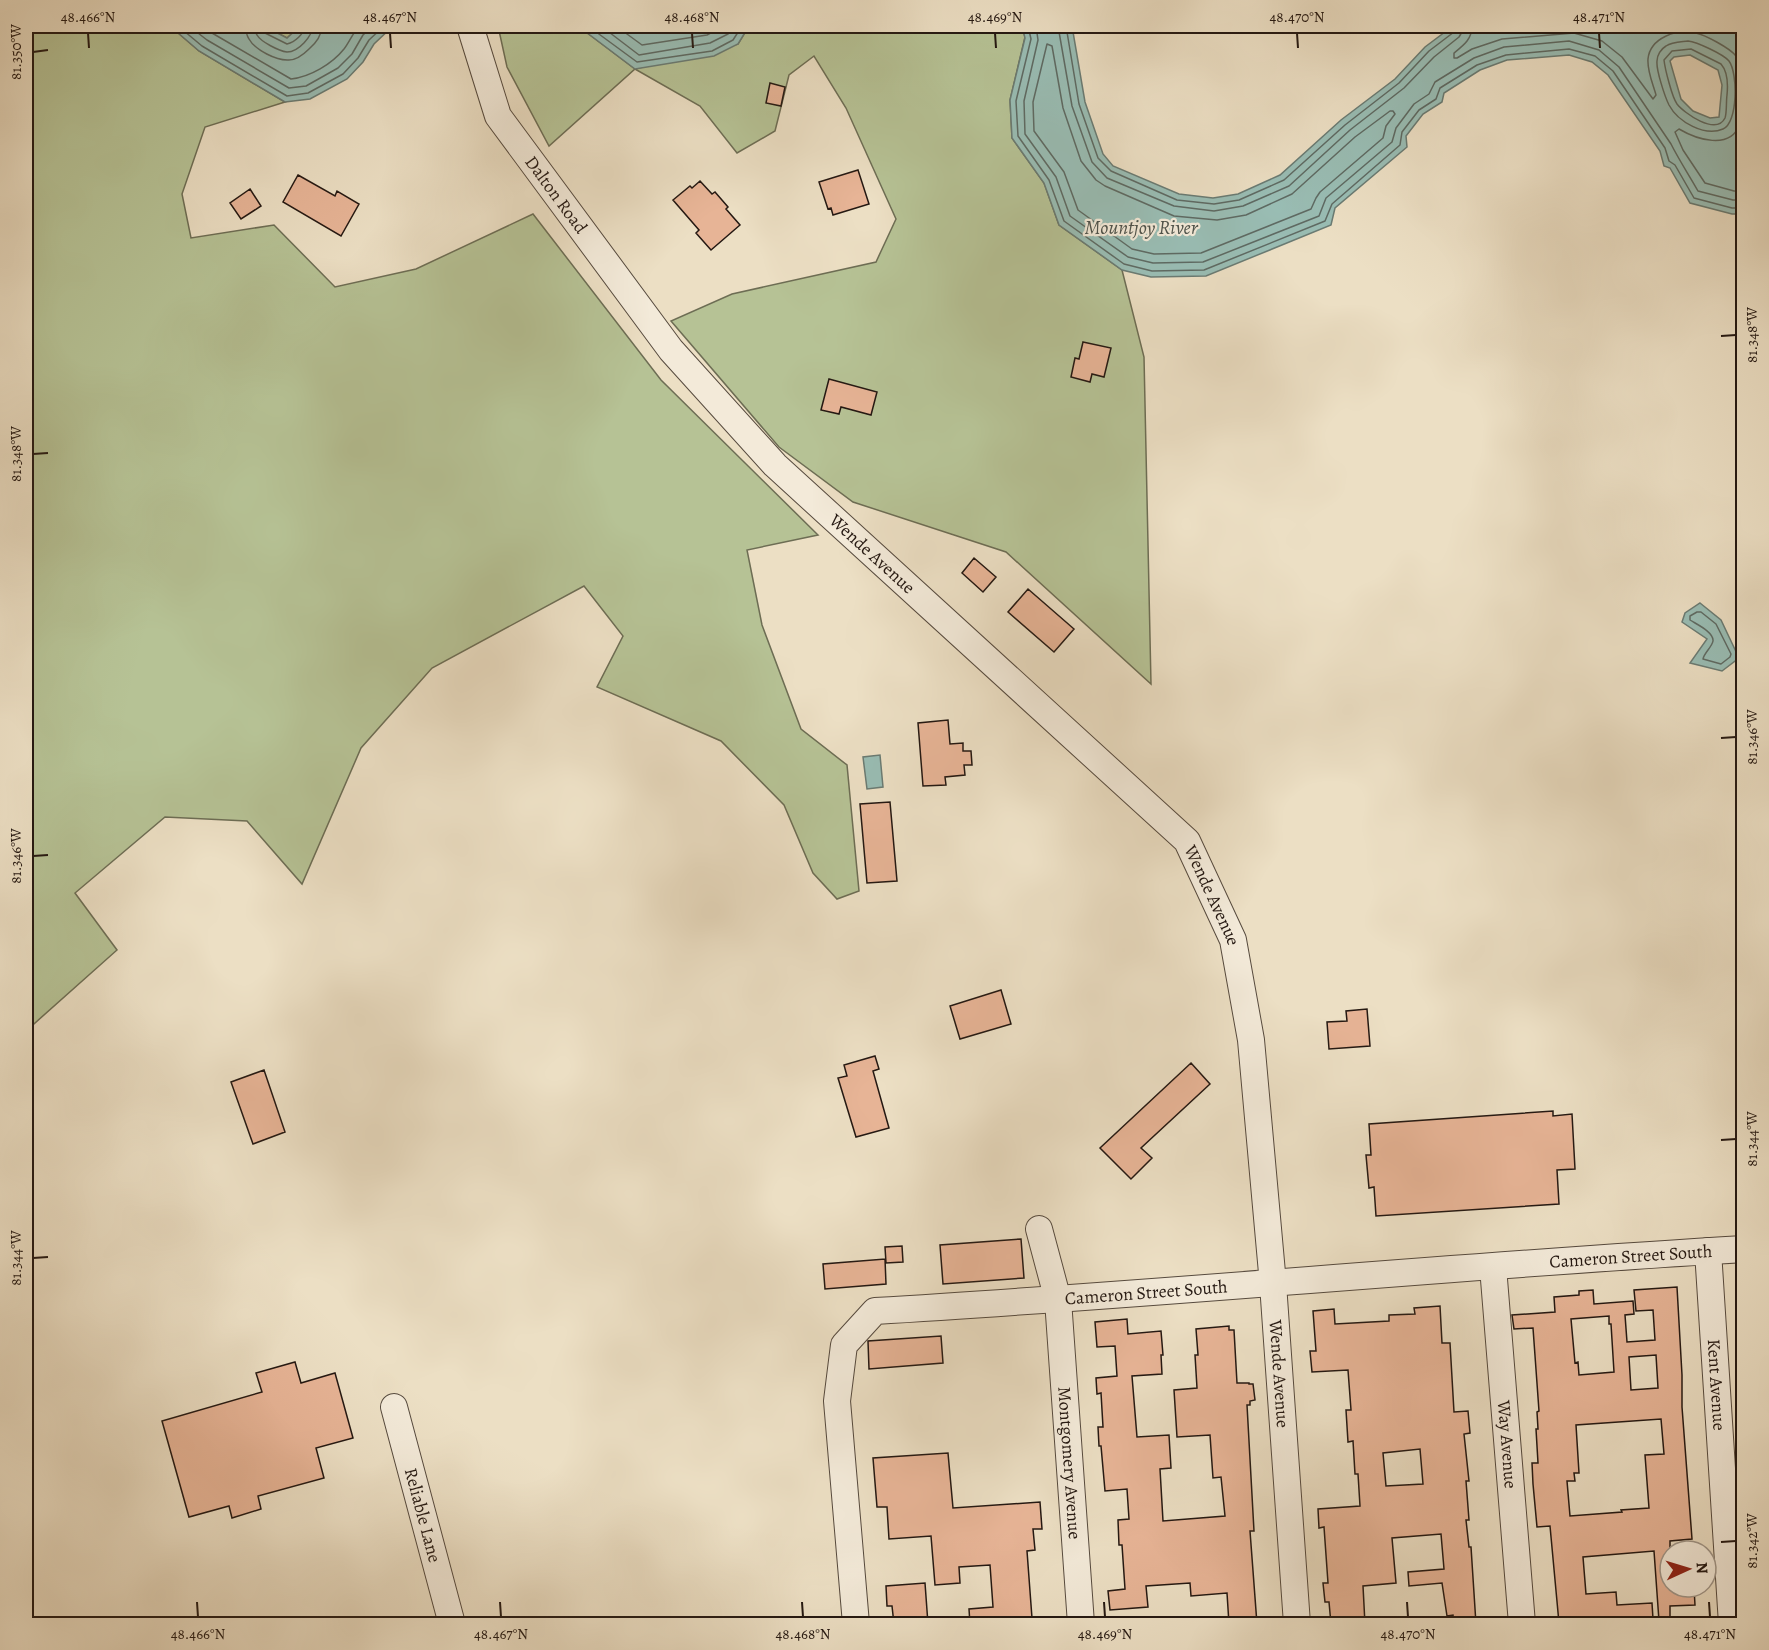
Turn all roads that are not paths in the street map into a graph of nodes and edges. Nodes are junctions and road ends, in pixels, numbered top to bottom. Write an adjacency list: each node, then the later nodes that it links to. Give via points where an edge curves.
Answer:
1 (470, 26): 2 (street, Dalton Road, via 498,116)
2 (671, 350): 7 (street, Wende Avenue, via 775,465 1187,841 1233,940 1251,1040)
3 (1040, 1229): 8 (street, Montgomery Avenue)
4 (1743, 1249): 5 (street, Cameron Street South)
5 (1708, 1251): 6 (street, Cameron Street South); 15 (street, Kent Avenue)
6 (1493, 1266): 7 (street, Cameron Street South); 14 (street, Way Avenue)
7 (1273, 1284): 8 (street, Cameron Street South); 13 (street, Wende Avenue)
8 (1058, 1300): 11 (street, Cameron Street South, via 875,1311 844,1345 837,1401); 12 (street, Montgomery Avenue)
9 (394, 1407): 10 (street, Reliable Lane)
10 (452, 1624)
11 (856, 1624)
12 (1081, 1624)
13 (1297, 1624)
14 (1522, 1624)
15 (1732, 1624)

